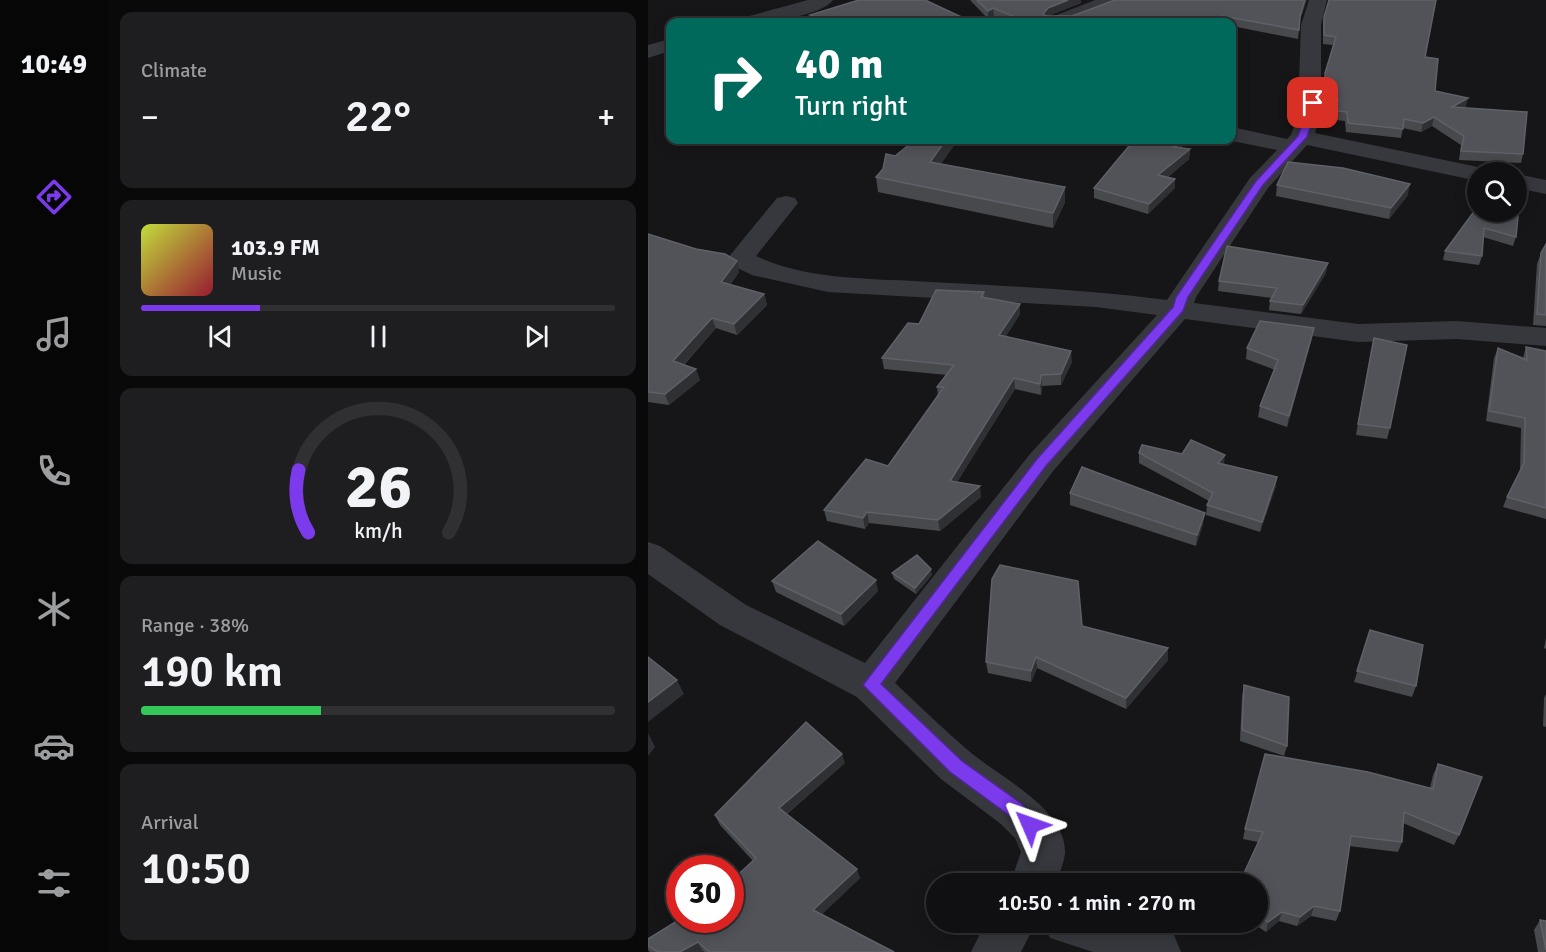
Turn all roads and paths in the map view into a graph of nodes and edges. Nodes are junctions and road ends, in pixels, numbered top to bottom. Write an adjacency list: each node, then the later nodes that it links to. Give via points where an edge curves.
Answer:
1 (824, 0): 4 (street)
2 (1112, 0): 5 (street)
3 (1318, 0): 9 (street, via 1311,25 1313,103)
4 (765, 18)
5 (1066, 18)
6 (666, 46): 7 (street)
7 (648, 52)
8 (1236, 134): 9 (street)
9 (1297, 142): 10 (street); 14 (street, via 1259,183 1182,297)
10 (1467, 172)
11 (1527, 183): 12 (street)
12 (1546, 187)
13 (786, 203): 14 (street, via 740,259 761,269 828,284 1096,299)
14 (1179, 308): 15 (street, via 1358,333 1456,330); 17 (street, via 1042,462)
15 (1546, 337)
16 (648, 555): 17 (street, via 733,615)
17 (871, 685): 18 (street, via 956,766 1016,810 1030,825 1043,852)
18 (1037, 873)
19 (1006, 933): 21 (street)
20 (1109, 933): 22 (street, via 1133,939)
21 (995, 952)
22 (1157, 952)

